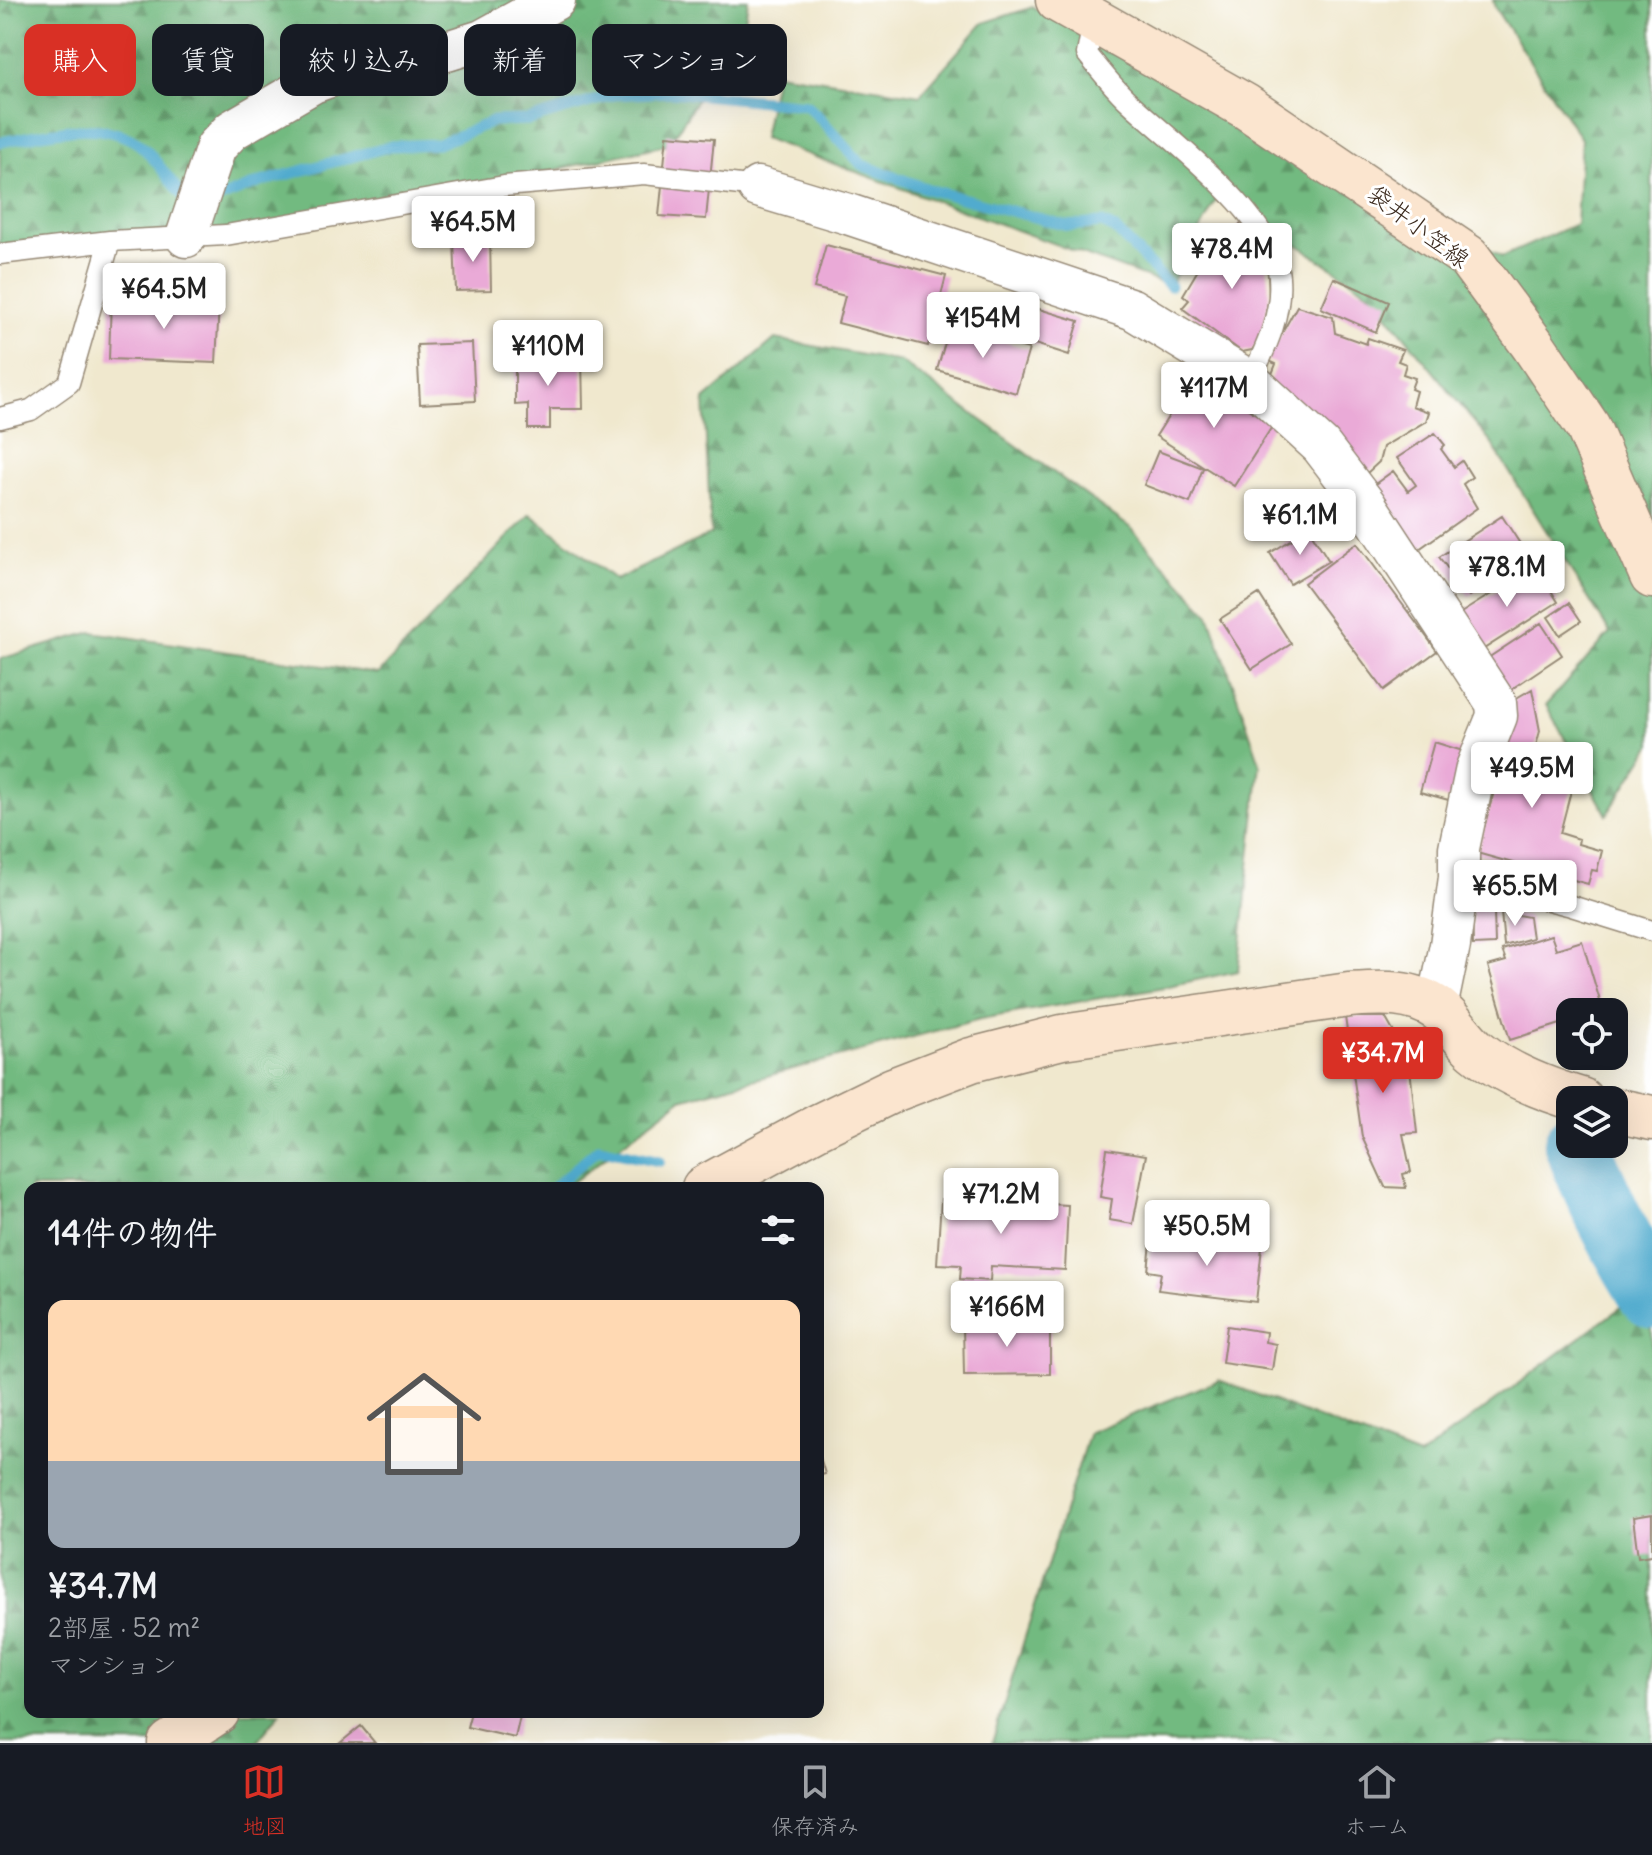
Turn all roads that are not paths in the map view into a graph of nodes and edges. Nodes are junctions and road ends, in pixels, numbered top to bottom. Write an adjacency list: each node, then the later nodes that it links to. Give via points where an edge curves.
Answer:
1 (555, 0): 4 (street, via 482,40 447,51 383,58 313,83 232,130 216,147)
2 (1075, 11): 7 (lane, via 1087,54 1124,98 1241,204 1272,251 1279,303); 9 (street, 袋井小笠線, via 1245,106 1468,257 1588,427)
3 (758, 187): 4 (lane, via 644,174 520,184 226,235); 7 (street, via 1132,309)
4 (186, 237): 5 (lane)
5 (110, 241): 6 (lane); 8 (lane, via 69,383 31,410)
6 (0, 254)
7 (1250, 381): 10 (street, via 1321,446 1357,493 1496,703 1497,716 1476,768 1461,834)
8 (0, 418)
9 (1652, 576)
10 (1459, 877): 11 (lane); 12 (street)
11 (1652, 931)
12 (1437, 1008): 13 (street, via 1476,1050); 16 (street, via 1396,992 1349,995 1062,1037 971,1060 893,1090)
13 (1556, 1093)
14 (1628, 1113): 15 (street)
15 (1652, 1118)
16 (715, 1182)
17 (208, 1718): 18 (street)
18 (170, 1743)

